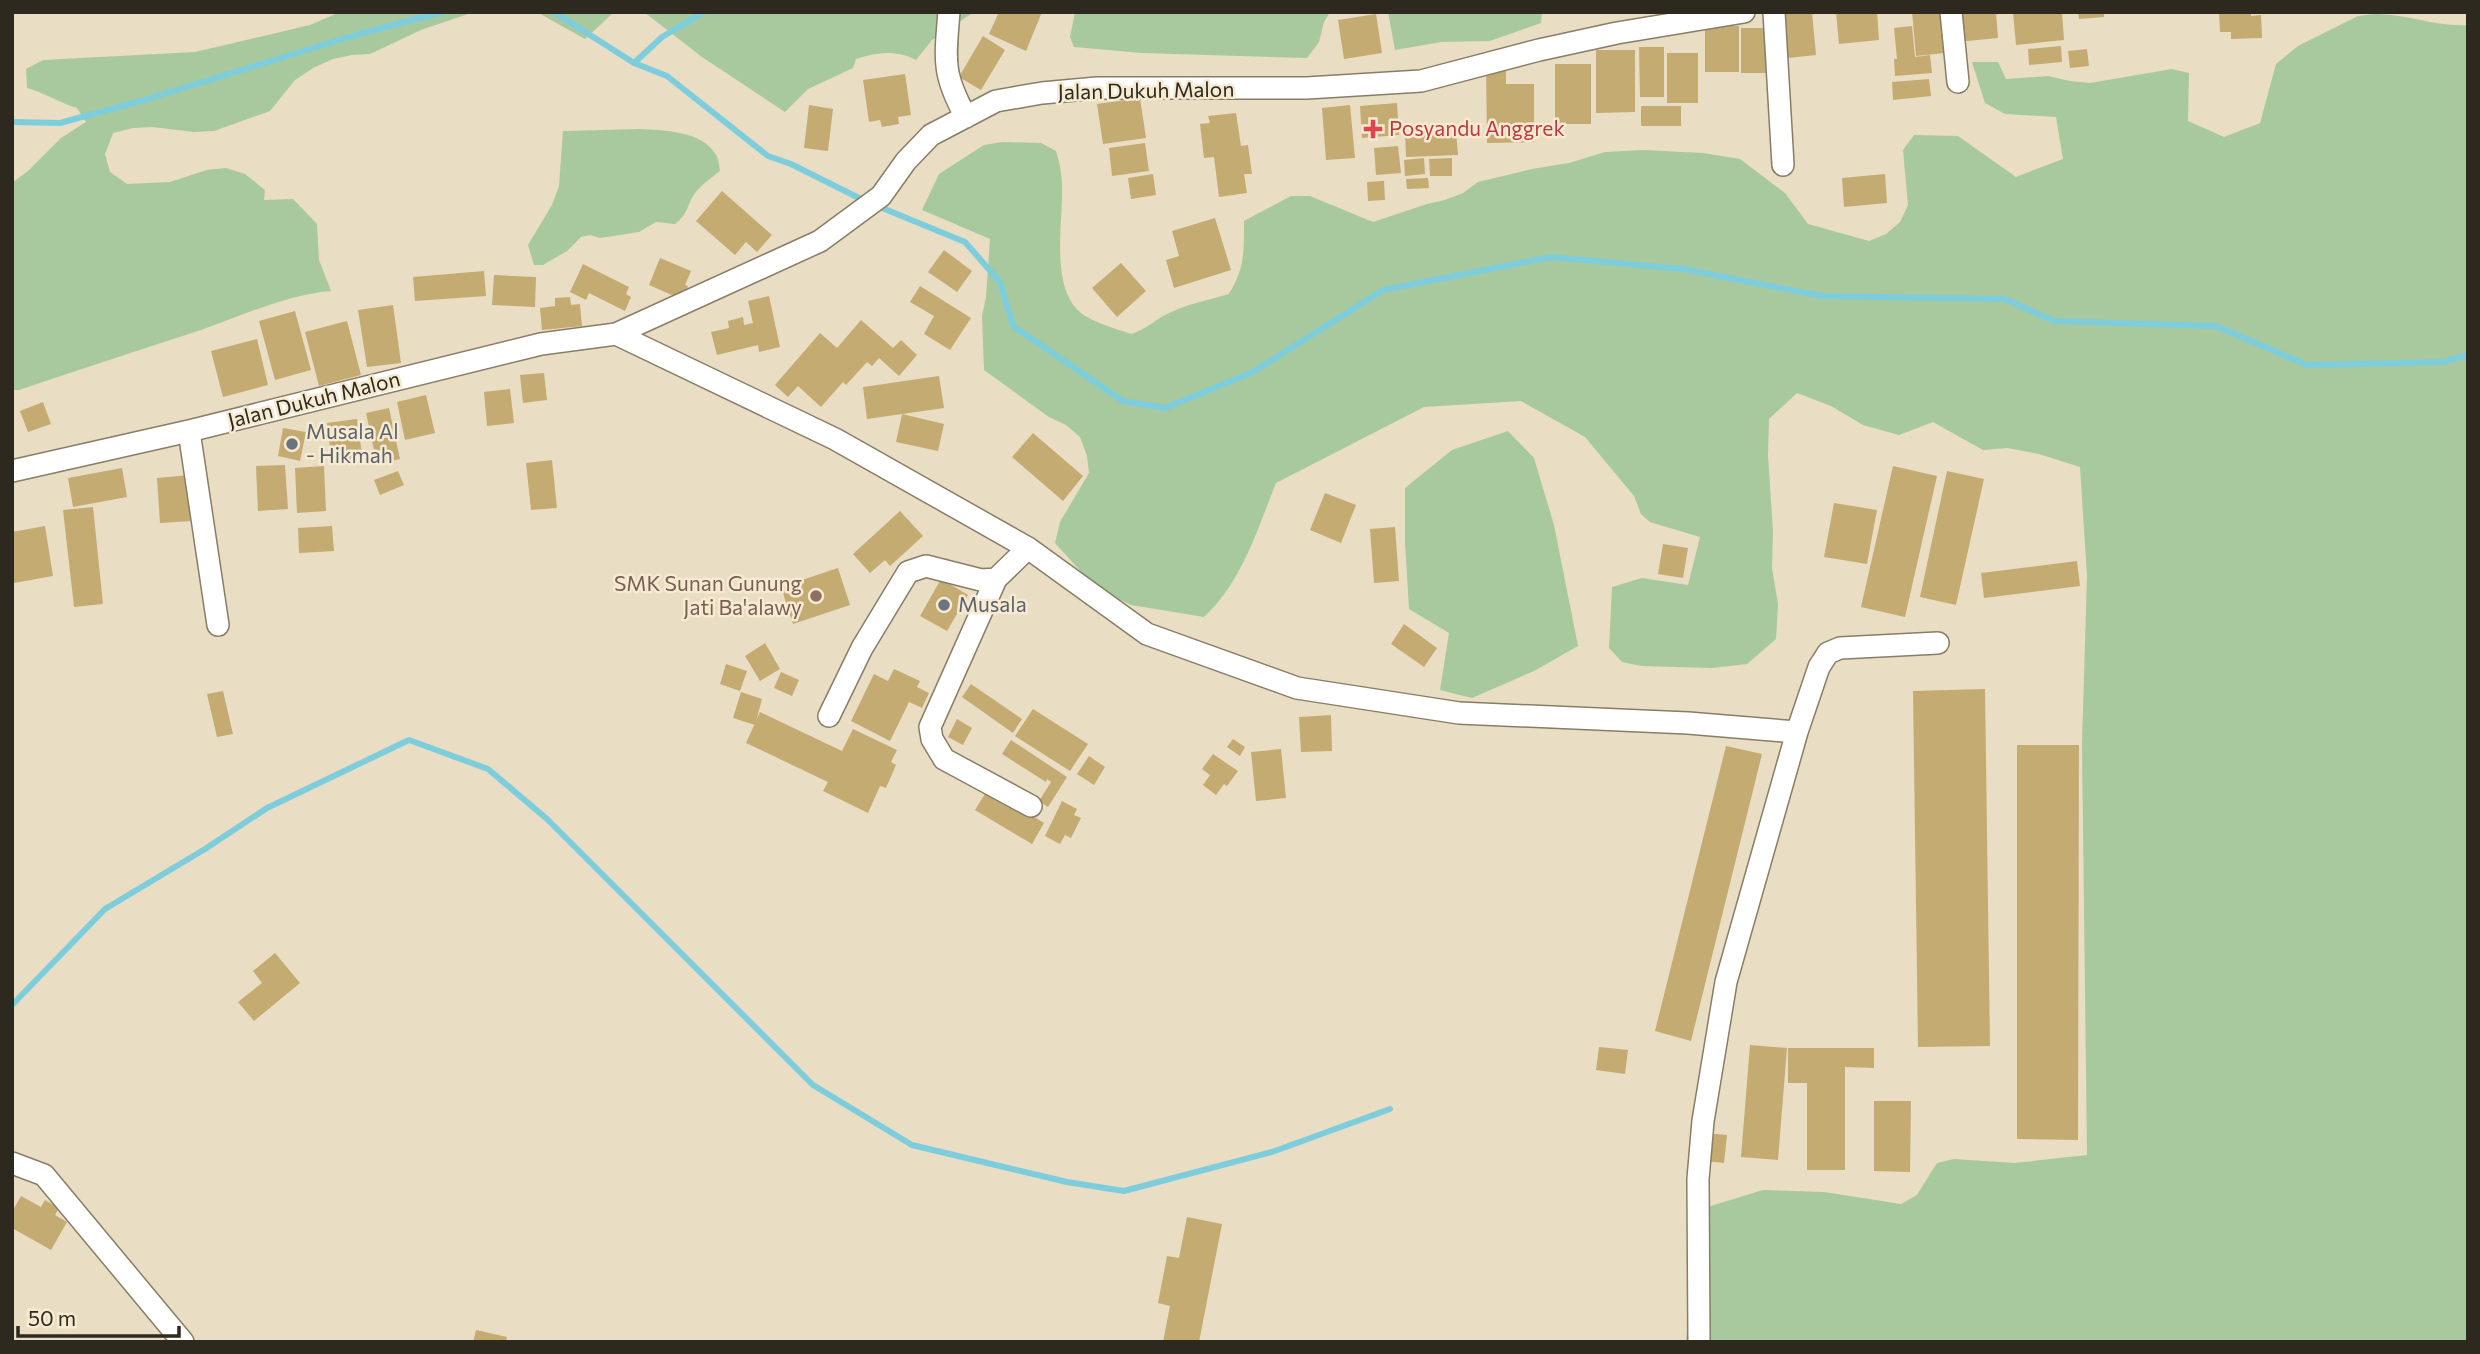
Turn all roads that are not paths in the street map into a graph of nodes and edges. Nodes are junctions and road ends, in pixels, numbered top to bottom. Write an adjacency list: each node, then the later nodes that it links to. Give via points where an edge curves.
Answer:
1 (948, 12): 7 (street, via 945,61 951,90)
2 (1744, 12): 5 (street, Jalan Dukuh Malon)
3 (1774, 12): 8 (street)
4 (1951, 12): 6 (street)
5 (1618, 23): 7 (street, Jalan Dukuh Malon, via 1539,50 1421,81 1307,88 1075,90 996,101)
6 (1958, 82)
7 (966, 117): 9 (street, Jalan Dukuh Malon, via 931,135 873,202 820,241)
8 (1783, 165)
9 (616, 334): 10 (street, Jalan Dukuh Malon, via 541,344); 12 (street, via 835,439)
10 (189, 431): 11 (street, Jalan Dukuh Malon); 14 (street)
11 (12, 471)
12 (1028, 548): 13 (street); 17 (street, via 1147,634 1297,688 1460,713)
13 (996, 579): 16 (street, via 981,580 926,566 908,572 862,648); 18 (street, via 930,727 944,759)
14 (218, 625)
15 (1938, 643): 17 (street, via 1840,648 1828,653)
16 (829, 716)
17 (1797, 732): 21 (street, via 1726,982 1703,1121 1698,1179)
18 (1031, 806)
19 (12, 1163): 20 (street, via 44,1175)
20 (183, 1342)
21 (1699, 1342)

